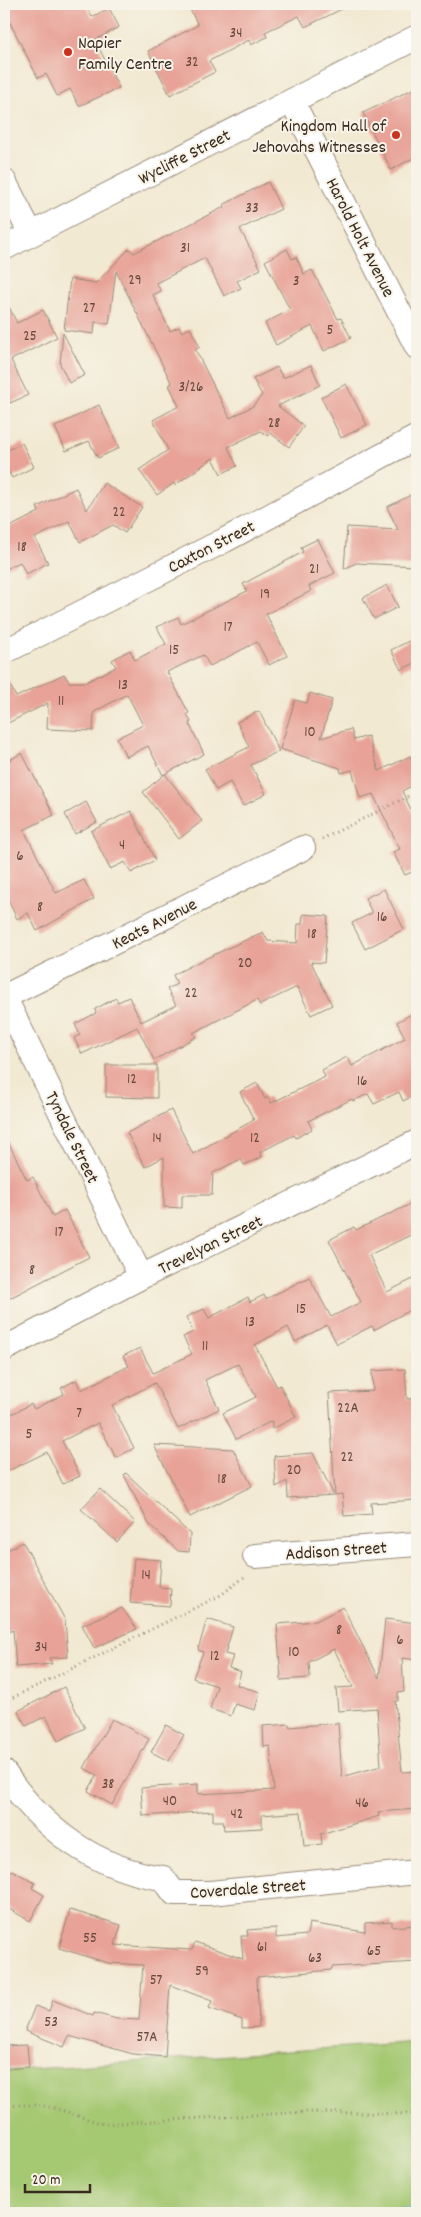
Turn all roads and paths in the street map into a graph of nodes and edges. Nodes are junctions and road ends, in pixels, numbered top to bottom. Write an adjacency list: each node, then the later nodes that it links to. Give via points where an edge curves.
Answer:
1 (417, 37): 2 (street, Wycliffe Street)
2 (292, 101): 4 (street, Wycliffe Street); 6 (street, Harold Holt Avenue)
3 (4, 181): 4 (street)
4 (31, 234): 5 (street, Wycliffe Street)
5 (4, 248)
6 (417, 347)
7 (417, 437): 8 (street, Caxton Street, via 225,540)
8 (4, 652)
9 (417, 792): 10 (path)
10 (303, 848): 11 (street, Keats Avenue)
11 (4, 997): 13 (street, Tyndale Street)
12 (417, 1142): 13 (street, Trevelyan Street)
13 (142, 1277): 14 (street, Trevelyan Street)
14 (4, 1349)
15 (417, 1544): 16 (street, Addison Street)
16 (255, 1556): 17 (path, via 247,1575 221,1594)
17 (4, 1702)
18 (4, 1772): 19 (street, Coverdale Street, via 40,1819 64,1838 102,1861 142,1876 163,1878 174,1893 210,1893)
19 (417, 1872)
20 (4, 2107): 21 (path, via 32,2105 57,2109 104,2124 304,2112)
21 (417, 2114)

